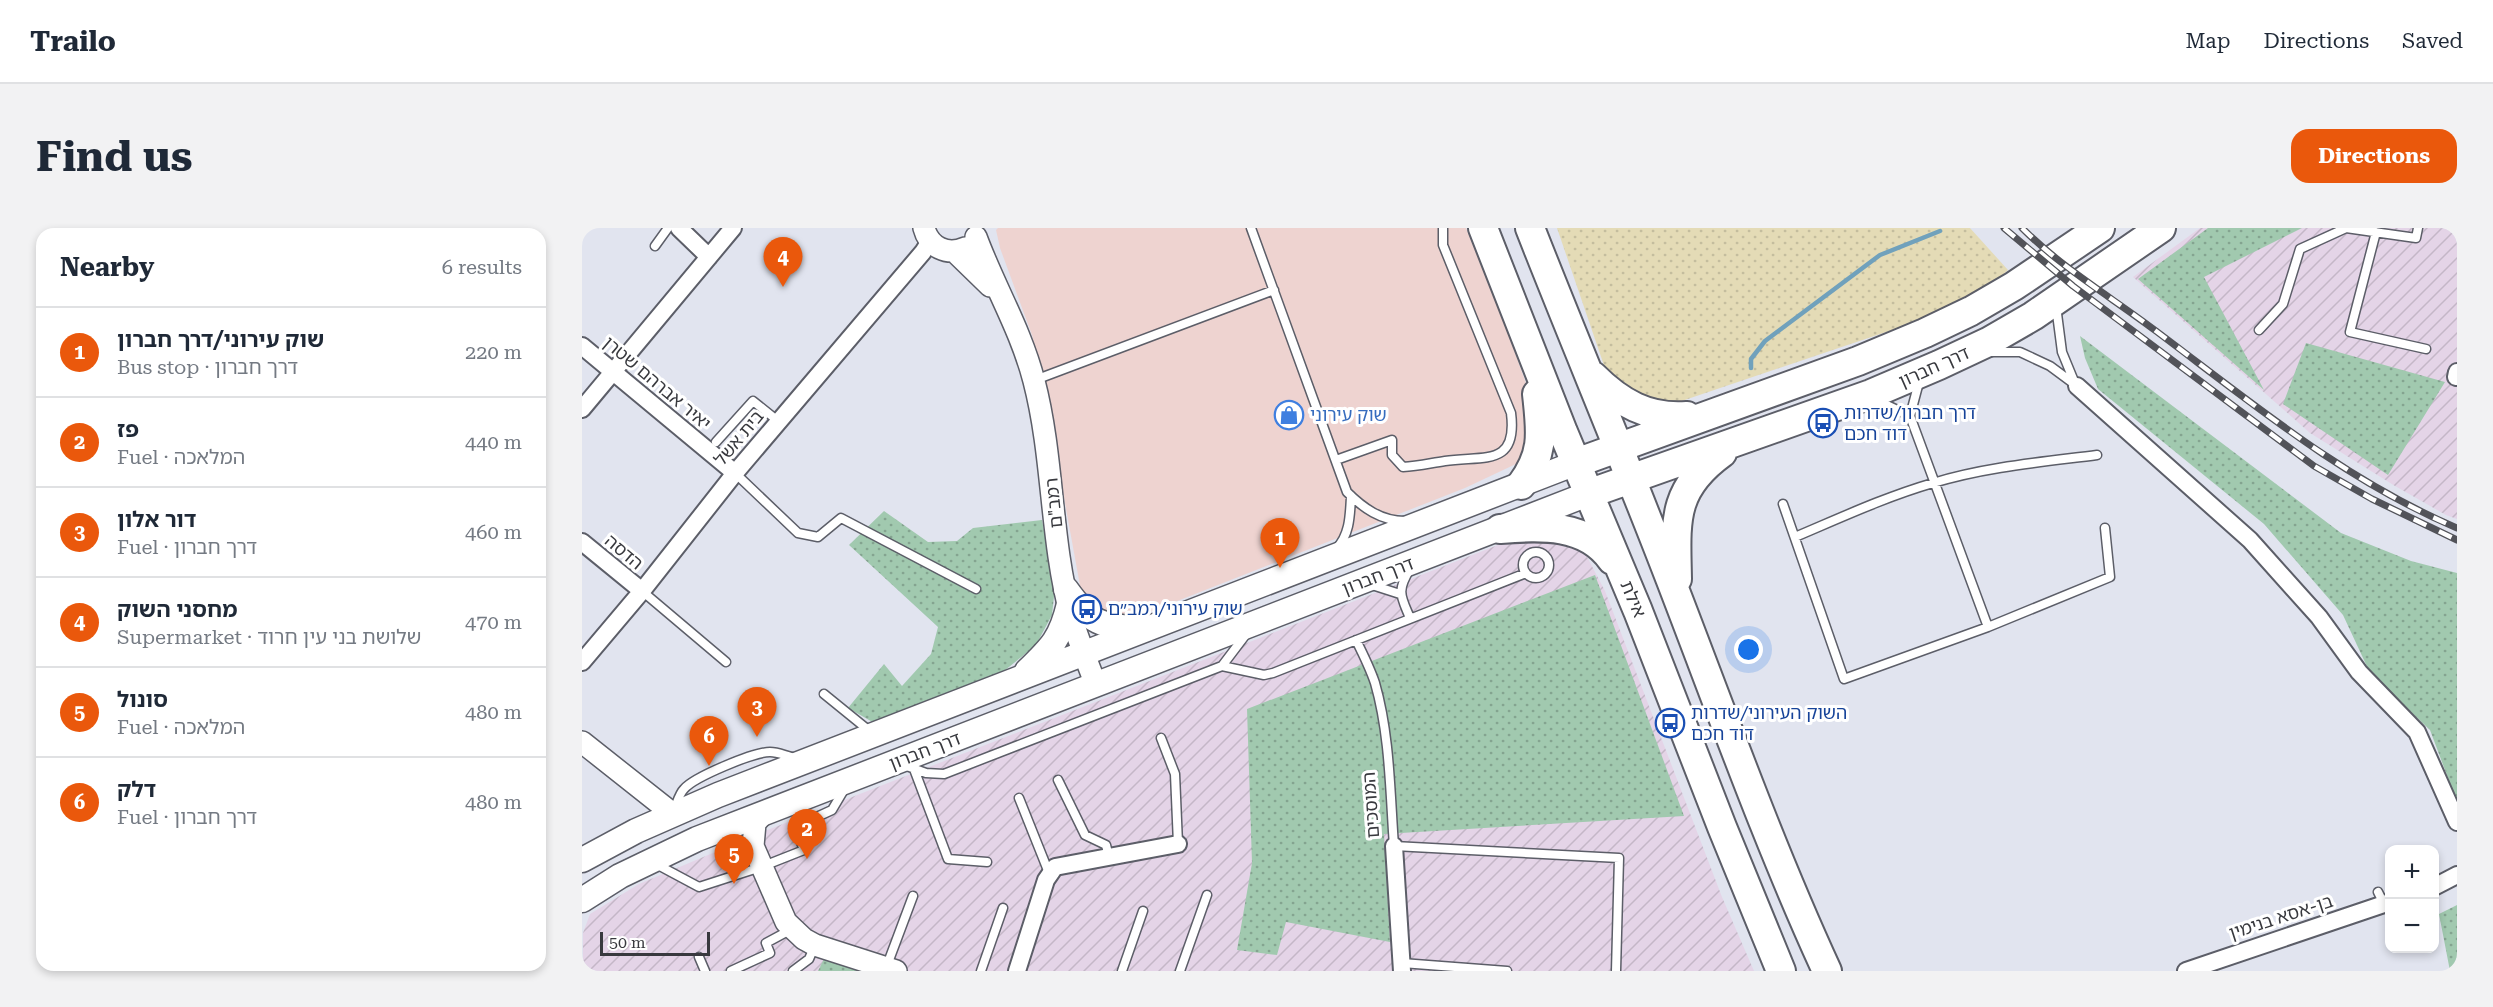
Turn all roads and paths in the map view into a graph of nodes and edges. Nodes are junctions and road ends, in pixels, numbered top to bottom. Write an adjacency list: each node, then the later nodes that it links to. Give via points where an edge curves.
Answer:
1 (668, 228): 15 (lane)
2 (680, 228): 17 (street)
3 (733, 228): 17 (street)
4 (1251, 228): 18 (lane)
5 (1443, 228): 40 (lane, via 1443,245 1511,412 1513,430 1509,442 1498,455 1484,459 1446,460 1420,466 1403,467 1392,455 1392,440)
6 (1483, 228): 25 (highway, אילת)
7 (1530, 228): 26 (highway)
8 (2100, 228): 33 (highway, דרך חברון, via 1971,311 1858,361)
9 (2161, 228): 19 (highway, דרך חברון)
10 (2346, 228): 13 (lane); 21 (lane, via 2300,249 2283,304)
11 (2418, 228): 13 (lane, via 2416,238)
12 (978, 230): 16 (street, via 970,244); 20 (street, רמב"ם)
13 (2376, 232): 23 (lane, via 2350,332)
14 (927, 234): 16 (street, רמב"ם, via 936,247); 35 (street, בית אשל, via 923,252)
15 (655, 246)
16 (954, 251): 20 (street, רמב"ם, via 995,292)
17 (709, 257): 27 (street)
18 (1274, 290): 29 (lane); 40 (lane)
19 (2055, 301): 24 (highway, דרך חברון); 30 (lane, via 2062,352)
20 (1014, 321): 29 (street, רמב"ם)
21 (2259, 330)
22 (582, 346): 27 (street, יאיר אברהם שטרן)
23 (2426, 348)
24 (1969, 351): 28 (highway, דרך חברון); 30 (lane, via 2020,352 2050,366)
25 (1534, 359): 41 (highway, אילת); 45 (highway, via 1540,447 1537,460)
26 (1584, 367): 33 (highway, via 1611,394 1632,407 1673,417); 38 (highway)
27 (613, 372): 32 (street); 42 (street, יאיר אברהם שטרן)
28 (1922, 373): 31 (highway, דרך חברון); 34 (lane)
29 (1034, 381): 62 (street, רמב"ם, via 1048,452)
30 (2077, 386): 85 (street, via 2250,540 2312,608 2358,672 2417,732)
31 (1855, 400): 34 (lane, via 1889,406); 36 (highway, דרך חברון)
32 (582, 409)
33 (1707, 414): 38 (highway, דרך חברון)
34 (1910, 416): 44 (lane)
35 (778, 421): 37 (lane, via 753,401); 42 (street, בית אשל)
36 (1740, 441): 43 (highway, דרך חברון); 63 (highway, via 1702,467 1680,505 1676,528)
37 (716, 442)
38 (1619, 447): 41 (highway, דרך חברון); 43 (highway)
39 (2097, 455): 44 (lane)
40 (1336, 460): 47 (lane)
41 (1575, 463): 45 (main road, דרך חברון); 46 (highway, אילת)
42 (735, 473): 59 (lane, via 798,533 818,537 841,518); 60 (street, בית אשל)
43 (1632, 479): 46 (highway, דרך חברון); 63 (highway)
44 (1935, 482): 52 (lane); 66 (lane)
45 (1521, 485): 49 (main road, דרך חברון)
46 (1588, 494): 51 (main road, דרך חברון); 57 (highway, אילת)
47 (1351, 496): 49 (lane, via 1377,514 1398,521); 54 (lane, via 1342,543)
48 (1783, 504): 52 (lane)
49 (1427, 522): 54 (main road, דרך חברון)
50 (2105, 528): 66 (lane, via 2110,577)
51 (1500, 529): 55 (main road, דרך חברון); 57 (highway, via 1547,526 1571,530 1597,543)
52 (1795, 537): 66 (lane, via 1844,679)
53 (582, 542): 60 (street, הדסה)
54 (1326, 560): 67 (main road, דרך חברון)
55 (1415, 561): 58 (main road, דרך חברון); 61 (lane)
56 (1526, 573): 64 (lane)
57 (1626, 582): 118 (highway, אילת)
58 (1356, 584): 61 (lane, via 1377,585); 65 (main road, דרך חברון)
59 (976, 589)
60 (642, 591): 70 (street, בית אשל); 71 (lane)
61 (1400, 594): 64 (lane)
62 (1067, 596): 67 (main road, via 1087,616 1102,623); 69 (street, רמב"ם); 73 (main road, via 1063,628)
63 (1677, 596): 119 (highway)
64 (1410, 618): 68 (lane)
65 (1255, 623): 72 (lane); 74 (main road, דרך חברון)
66 (1988, 627)
67 (1149, 629): 69 (main road, דרך חברון)
68 (1356, 640): 72 (lane, via 1264,675); 89 (lane, המוסכים, via 1379,702)
69 (1084, 654): 73 (main road, דרך חברון); 74 (street, רמב"ם)
70 (582, 662)
71 (726, 662)
72 (1222, 666): 79 (lane, via 944,774 926,773)
73 (1020, 679): 76 (main road, דרך חברון)
74 (1096, 685): 79 (main road, דרך חברון)
75 (824, 694): 76 (lane)
76 (875, 735): 84 (main road, דרך חברון)
77 (1161, 738): 87 (lane, via 1175,774)
78 (582, 742): 84 (street)
79 (905, 765): 80 (main road, דרך חברון); 93 (lane, via 948,859)
80 (849, 780): 83 (main road, דרך חברון); 94 (lane, via 832,810 795,827 804,850)
81 (1058, 780): 90 (lane, via 1085,836 1106,845)
82 (1019, 798): 95 (lane)
83 (764, 813): 86 (main road, דרך חברון); 88 (street, via 755,823)
84 (673, 814): 91 (main road, דרך חברון)
85 (2457, 822)
86 (711, 834): 88 (street, via 740,836); 92 (main road, דרך חברון)
87 (1178, 844): 90 (street)
88 (753, 846): 94 (street)
89 (1394, 846): 107 (street, המוסכים); 117 (lane, via 1619,858)
90 (1109, 857): 95 (street, via 1055,867)
91 (582, 860)
92 (651, 861): 94 (lane, via 699,887); 101 (main road, דרך חברון)
93 (987, 862)
94 (761, 867): 104 (street, via 777,906)
95 (1049, 873): 113 (street)
96 (2457, 875): 97 (street)
97 (2439, 884)
98 (1207, 895): 115 (lane)
99 (913, 896): 108 (lane)
100 (2384, 899): 120 (street, בן-אסא בנימין, via 2281,932)
101 (582, 900)
102 (1003, 908): 112 (lane)
103 (1143, 911): 114 (lane)
104 (792, 929): 105 (street); 110 (lane, via 766,944 770,953)
105 (815, 945): 108 (street); 111 (lane, via 809,959)
106 (699, 957): 109 (lane)
107 (1402, 967): 116 (lane)
108 (891, 969)
109 (705, 971)
110 (731, 971)
111 (793, 971)
112 (981, 971)
113 (1017, 971)
114 (1122, 971)
115 (1180, 971)
116 (1507, 971)
117 (1616, 971)
118 (1782, 971)
119 (1827, 971)
120 (2186, 971)

